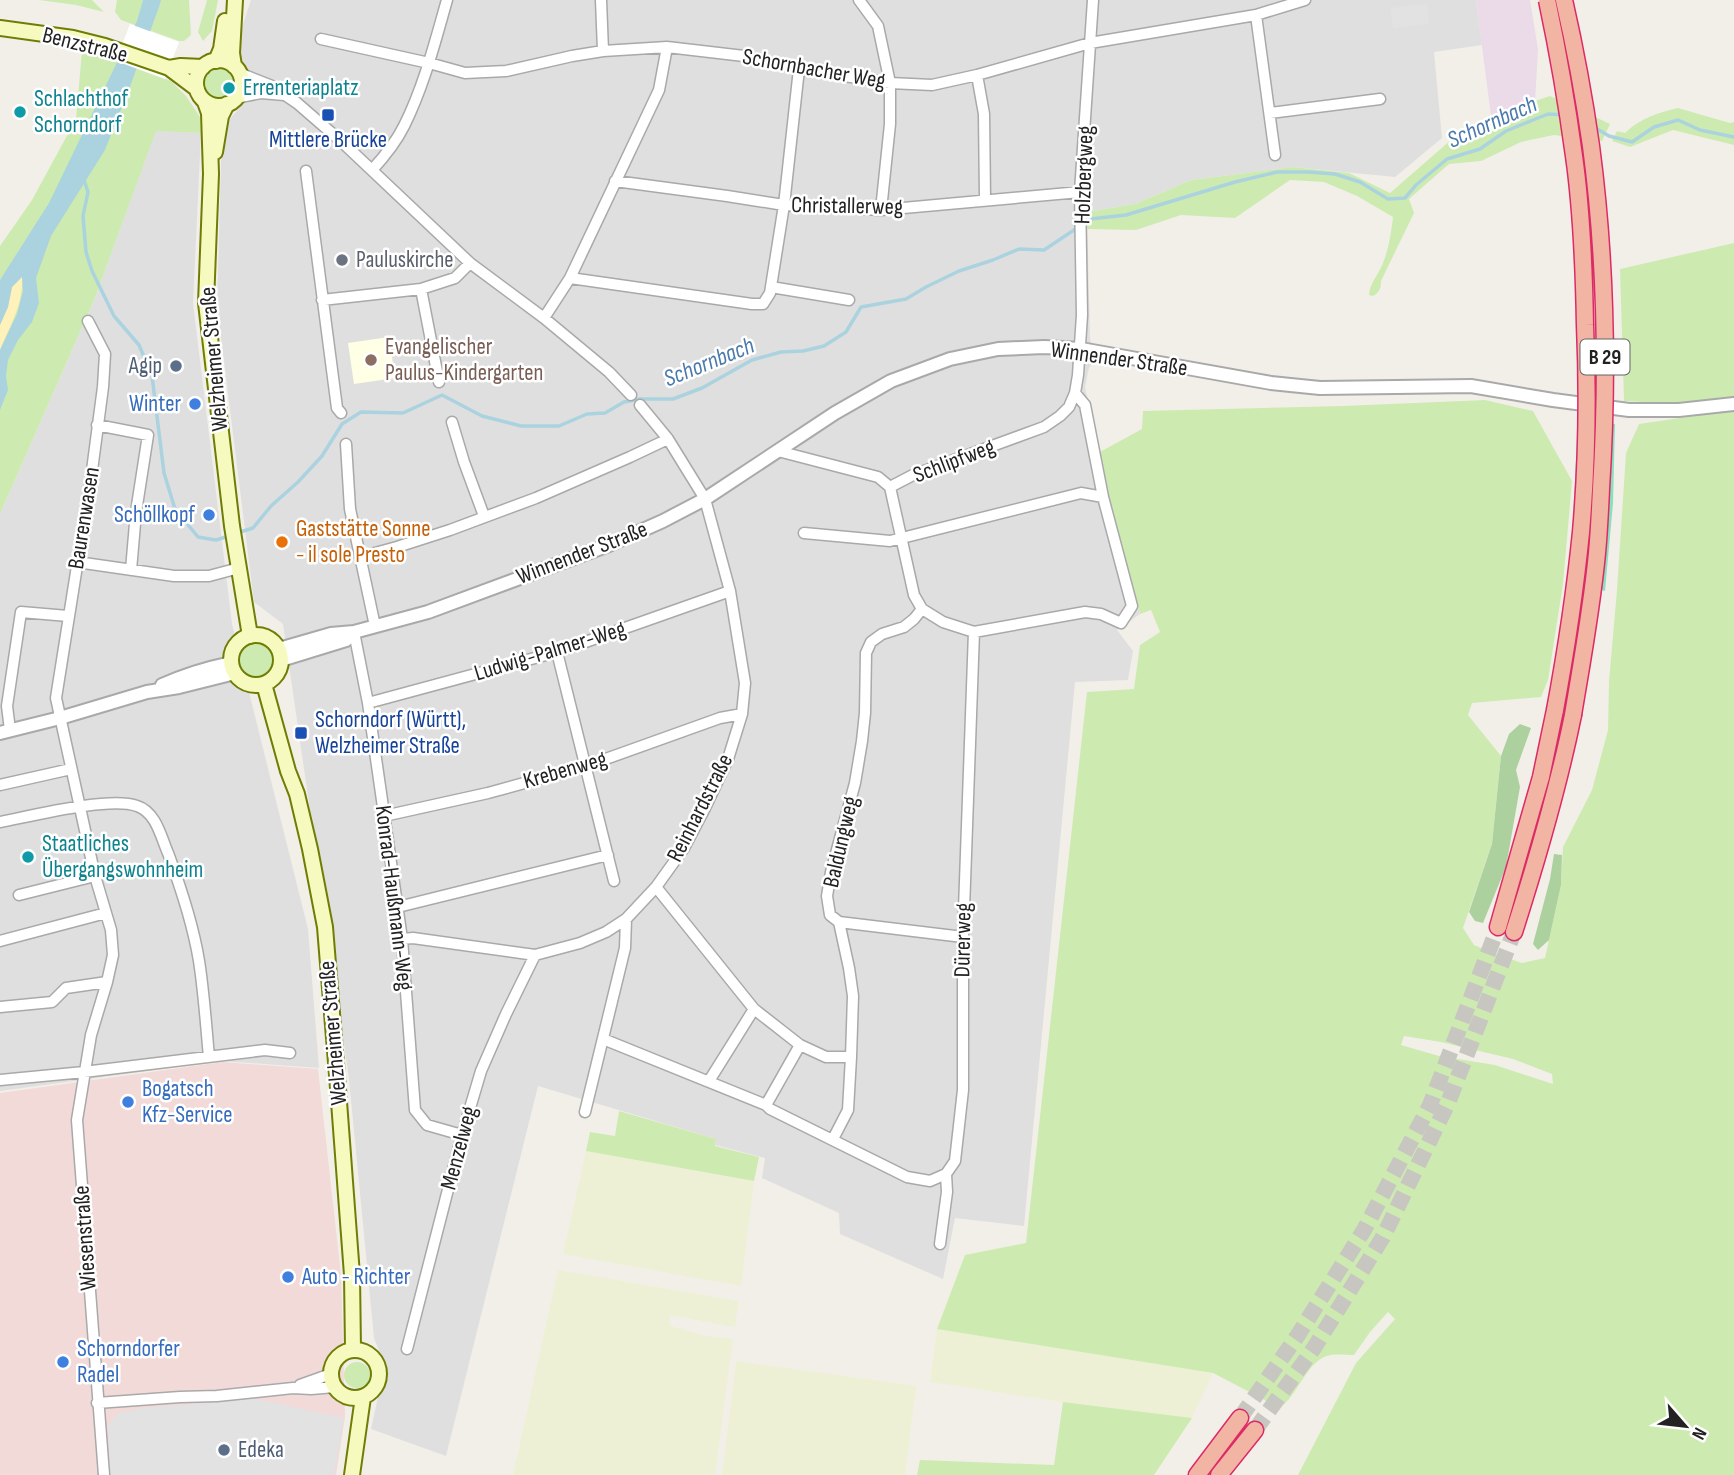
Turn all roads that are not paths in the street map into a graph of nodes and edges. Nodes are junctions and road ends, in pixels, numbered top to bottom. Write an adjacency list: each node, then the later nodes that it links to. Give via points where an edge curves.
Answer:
1 (234, 0): 16 (main road, via 221,48); 19 (main road)
2 (447, 0): 15 (street)
3 (601, 0): 14 (street)
4 (859, 0): 21 (street, via 878,26)
5 (1093, 0): 12 (street, Holzbergweg)
6 (1305, 0): 9 (street, Schornbacher Weg)
7 (1546, 0): 8 (highway, B 29, bridge, via 1575,158 1583,250 1587,432 1569,633 1506,930 1543,840 1573,715 1597,552 1605,432 1601,244 1591,146)
8 (1564, 0)
9 (1256, 15): 12 (street, Schornbacher Weg); 27 (street)
10 (0, 28): 17 (main road, Benzstraße, via 73,38)
11 (321, 39): 15 (street, Schornbacher Weg)
12 (1090, 43): 20 (street, Schornbacher Weg); 33 (street, Holzbergweg)
13 (667, 47): 14 (street, Schornbacher Weg); 18 (street, Schornbacher Weg); 32 (street, via 659,90)
14 (603, 51): 15 (street, Schornbacher Weg, via 506,71 465,73)
15 (429, 63): 29 (street, via 404,126)
16 (209, 64): 17 (main road, Benzstraße); 19 (main road, via 225,62); 22 (main road, via 197,76)
17 (169, 68): 22 (main road, Benzstraße)
18 (799, 69): 21 (street, Schornbacher Weg); 35 (street)
19 (236, 70): 23 (street); 25 (main road, via 241,87)
20 (978, 75): 21 (street, Schornbacher Weg, via 932,85); 34 (street, via 984,114)
21 (890, 83): 36 (street, via 891,124)
22 (197, 89): 26 (main road)
23 (284, 95): 25 (street, via 261,93); 29 (street)
24 (1380, 99): 27 (street)
25 (232, 101): 26 (main road, via 216,106); 31 (main road, Welzheimer Straße, via 221,116)
26 (205, 102): 31 (main road, Welzheimer Straße)
27 (1270, 113): 28 (street)
28 (1275, 155)
29 (372, 170): 37 (street)
30 (306, 171): 41 (street)
31 (211, 174): 63 (main road, Welzheimer Straße, via 206,303)
32 (615, 181): 35 (street, Christallerweg); 38 (street)
33 (1080, 192): 34 (street, Christallerweg); 45 (street, Holzbergweg)
34 (985, 199): 36 (street, Christallerweg)
35 (784, 205): 36 (street, Christallerweg); 39 (street)
36 (881, 210)
37 (470, 263): 40 (street, via 455,278); 43 (street)
38 (570, 278): 39 (street, via 752,304 763,304); 43 (street)
39 (771, 287): 42 (street)
40 (421, 289): 41 (street); 46 (street)
41 (322, 300): 51 (street)
42 (849, 300)
43 (544, 318): 48 (street)
44 (88, 321): 53 (street, Baurenwasen, via 104,354)
45 (1081, 349): 47 (street, Schlipfweg); 49 (street, Winnender Straße, via 1320,388 1471,386 1629,410); 56 (street, Winnender Straße, via 998,349 950,359 891,381)
46 (439, 382)
47 (1075, 393): 57 (street, Schlipfweg, via 1069,407 1044,427); 58 (street, via 1085,405)
48 (631, 395)
49 (1734, 404)
50 (640, 405): 54 (street, Reinhardstraße)
51 (341, 413)
52 (452, 422): 60 (street)
53 (97, 425): 65 (street, Baurenwasen); 67 (street, via 148,435)
54 (668, 439): 59 (street, Reinhardstraße); 60 (street)
55 (345, 444): 64 (street, via 350,509)
56 (778, 451): 57 (street, Schlipfweg, via 878,477); 59 (street, Winnender Straße)
57 (890, 487): 62 (street)
58 (1103, 497): 62 (street, via 1081,493); 73 (street, via 1132,606 1121,623 1085,612)
59 (705, 499): 68 (street, Reinhardstraße); 71 (street, Winnender Straße, via 609,545 428,612)
60 (484, 516): 64 (street)
61 (804, 533): 62 (street, via 890,541)
62 (902, 537): 69 (street, via 914,595)
63 (235, 544): 66 (main road, Welzheimer Straße); 74 (main road, Welzheimer Straße)
64 (360, 557): 71 (street)
65 (77, 562): 67 (street); 70 (street, Baurenwasen)
66 (239, 569): 67 (street, via 209,576); 74 (main road, Welzheimer Straße)
67 (131, 570)
68 (730, 591): 75 (street, Ludwig-Palmer-Weg); 80 (street, Reinhardstraße, via 745,683)
69 (922, 609): 73 (street); 97 (street, Baldungweg, via 904,627 871,642 866,653 862,741 827,896 830,915)
70 (68, 616): 81 (street, Baurenwasen, via 56,698); 82 (street, via 21,612)
71 (375, 626): 72 (street, Winnender Straße)
72 (354, 632): 76 (street, Winnender Straße, via 346,640); 79 (street, Konrad-Haußmann-Weg)
73 (974, 632): 98 (street, Dürerweg)
74 (255, 636): 76 (main road, via 268,638); 77 (main road, via 243,639 234,649)
75 (556, 652): 79 (street, Ludwig-Palmer-Weg); 83 (street)
76 (280, 654): 78 (main road, via 280,666)
77 (233, 668): 78 (main road, via 247,684); 81 (street, via 214,666)
78 (269, 681): 120 (main road, Welzheimer Straße, via 325,927)
79 (368, 703): 87 (street, Konrad-Haußmann-Weg)
80 (742, 714): 83 (street, Krebenweg); 92 (street, Reinhardstraße, via 705,808)
81 (60, 718): 82 (street); 84 (street, Wiesenstraße)
82 (5, 731)
83 (586, 766): 87 (street, Krebenweg); 89 (street)
84 (71, 769): 85 (street); 86 (street, Wiesenstraße)
85 (0, 785)
86 (80, 807): 88 (street); 90 (street, Wiesenstraße); 108 (street, via 139,806 155,820 178,881 199,960)
87 (384, 816): 94 (street, Konrad-Haußmann-Weg)
88 (0, 822)
89 (608, 855): 91 (street); 94 (street)
90 (95, 876): 93 (street); 95 (street, Wiesenstraße)
91 (614, 881)
92 (656, 887): 96 (street, Reinhardstraße); 104 (street)
93 (19, 895)
94 (398, 907): 99 (street, Konrad-Haußmann-Weg)
95 (106, 913): 100 (street); 102 (street, Wiesenstraße, via 113,955)
96 (626, 919): 101 (street, Reinhardstraße, via 580,943); 105 (street, via 625,948)
97 (839, 922): 98 (street); 109 (street, Baldungweg, via 853,996)
98 (962, 937): 117 (street, Dürerweg, via 963,1090 955,1161)
99 (402, 939): 101 (street, Reinhardstraße); 115 (street, Konrad-Haußmann-Weg, via 415,1110 427,1125)
100 (0, 941)
101 (534, 955): 115 (street, Menzelweg, via 481,1071)
102 (107, 982): 103 (street, via 66,988 52,1002); 110 (street, Wiesenstraße)
103 (0, 1007)
104 (754, 1009): 106 (street); 112 (street)
105 (603, 1039): 112 (street); 114 (street)
106 (800, 1045): 109 (street, via 826,1057); 113 (street)
107 (289, 1053): 108 (street, via 265,1050)
108 (209, 1057): 110 (street)
109 (851, 1057): 116 (street, Baldungweg, via 848,1110)
110 (84, 1072): 111 (street); 123 (street, Wiesenstraße, via 77,1121)
111 (0, 1080)
112 (709, 1081): 113 (street)
113 (766, 1105): 116 (street)
114 (585, 1112)
115 (462, 1135): 119 (street, Menzelweg)
116 (833, 1139): 117 (street, via 908,1177 930,1181)
117 (946, 1174): 118 (street, Dürerweg)
118 (940, 1244)
119 (407, 1349)
120 (357, 1351): 121 (main road, via 335,1361); 122 (main road, via 374,1359 379,1374 375,1388)
121 (333, 1380): 122 (main road, via 344,1396); 123 (street, via 293,1388)
122 (357, 1398): 127 (main road)
123 (97, 1403): 126 (street, Wiesenstraße)
124 (1240, 1418): 128 (highway)
125 (1255, 1430): 129 (highway)
126 (104, 1475)
127 (351, 1475)
128 (1197, 1475)
129 (1219, 1475)

